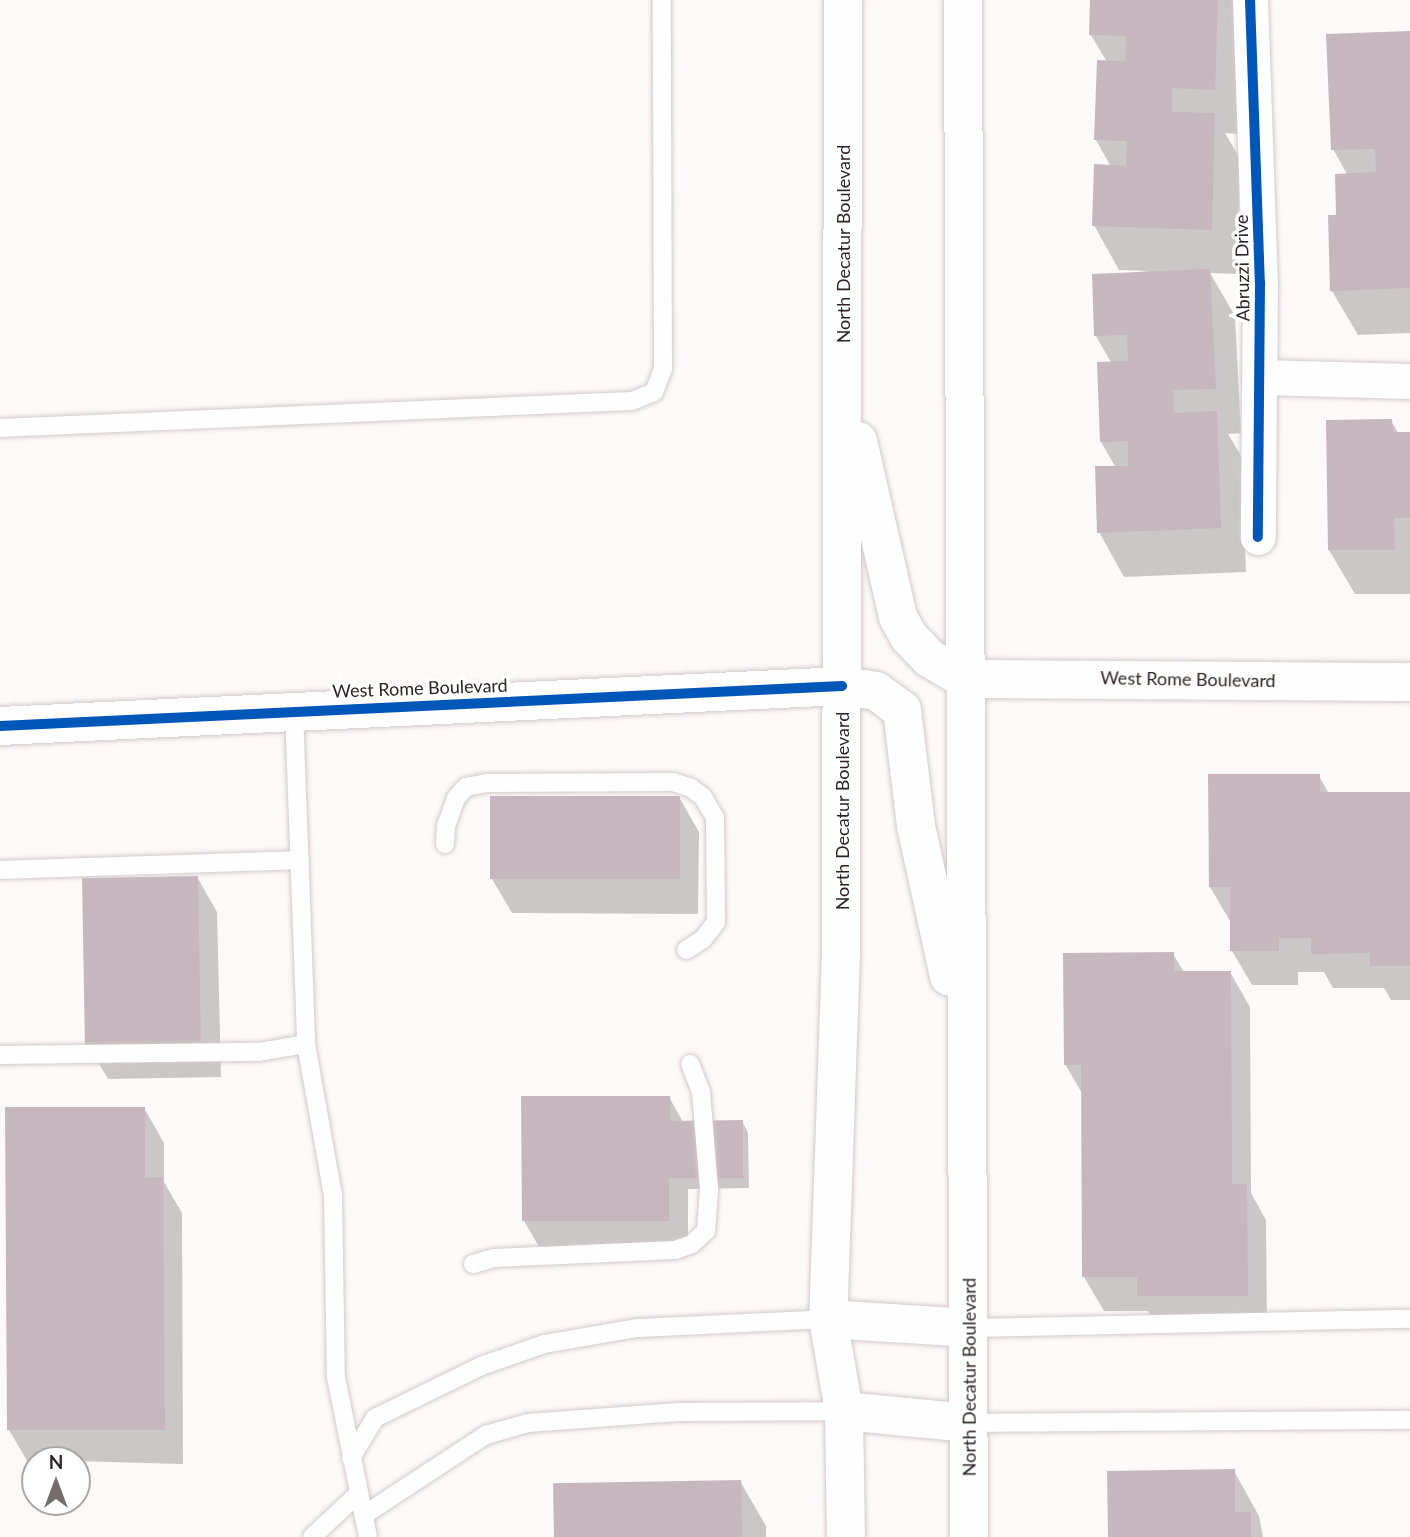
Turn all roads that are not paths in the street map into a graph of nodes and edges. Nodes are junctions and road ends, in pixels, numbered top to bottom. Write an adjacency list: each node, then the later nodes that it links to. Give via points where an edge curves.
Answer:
1 (662, 0): 8 (lane, via 663,369 654,392 632,401)
2 (844, 0): 7 (main road, North Decatur Boulevard)
3 (963, 0): 10 (main road, North Decatur Boulevard)
4 (1250, 0): 5 (street, Abruzzi Drive)
5 (1260, 377): 6 (street); 9 (street, Abruzzi Drive)
6 (1410, 381)
7 (844, 383): 10 (main road, via 898,617 929,658); 12 (main road, North Decatur Boulevard)
8 (0, 428)
9 (1258, 537)
10 (965, 680): 11 (main road, West Rome Boulevard); 20 (main road, North Decatur Boulevard)
11 (1410, 682)
12 (842, 686): 13 (main road, West Rome Boulevard); 20 (main road, West Rome Boulevard, via 876,691 902,710 916,826); 24 (main road, North Decatur Boulevard, via 841,953)
13 (294, 711): 14 (main road, West Rome Boulevard); 16 (lane)
14 (0, 726)
15 (445, 844): 18 (lane, via 456,798 466,788 487,783 673,782 691,788 703,797 715,818 716,922 704,939)
16 (300, 860): 17 (lane); 19 (lane)
17 (0, 870)
18 (686, 950)
19 (306, 1044): 21 (lane, via 259,1052); 30 (lane, via 333,1195 333,1339)
20 (965, 1046): 26 (main road, North Decatur Boulevard)
21 (0, 1055)
22 (690, 1064): 23 (lane, via 701,1091 709,1189 706,1231 692,1244 675,1250 494,1258)
23 (473, 1264)
24 (828, 1319): 26 (main road); 27 (main road, North Decatur Boulevard); 30 (lane, via 638,1328 544,1344 481,1366 375,1418)
25 (1410, 1319): 26 (lane)
26 (970, 1328): 29 (main road, North Decatur Boulevard)
27 (844, 1411): 29 (main road); 32 (lane, via 652,1413 528,1423 485,1434); 35 (main road, North Decatur Boulevard)
28 (1410, 1420): 29 (lane)
29 (968, 1423): 36 (main road, North Decatur Boulevard)
30 (351, 1458): 31 (lane)
31 (359, 1493): 32 (lane); 33 (lane)
32 (364, 1514): 34 (lane)
33 (312, 1537)
34 (368, 1537)
35 (846, 1537)
36 (969, 1537)

